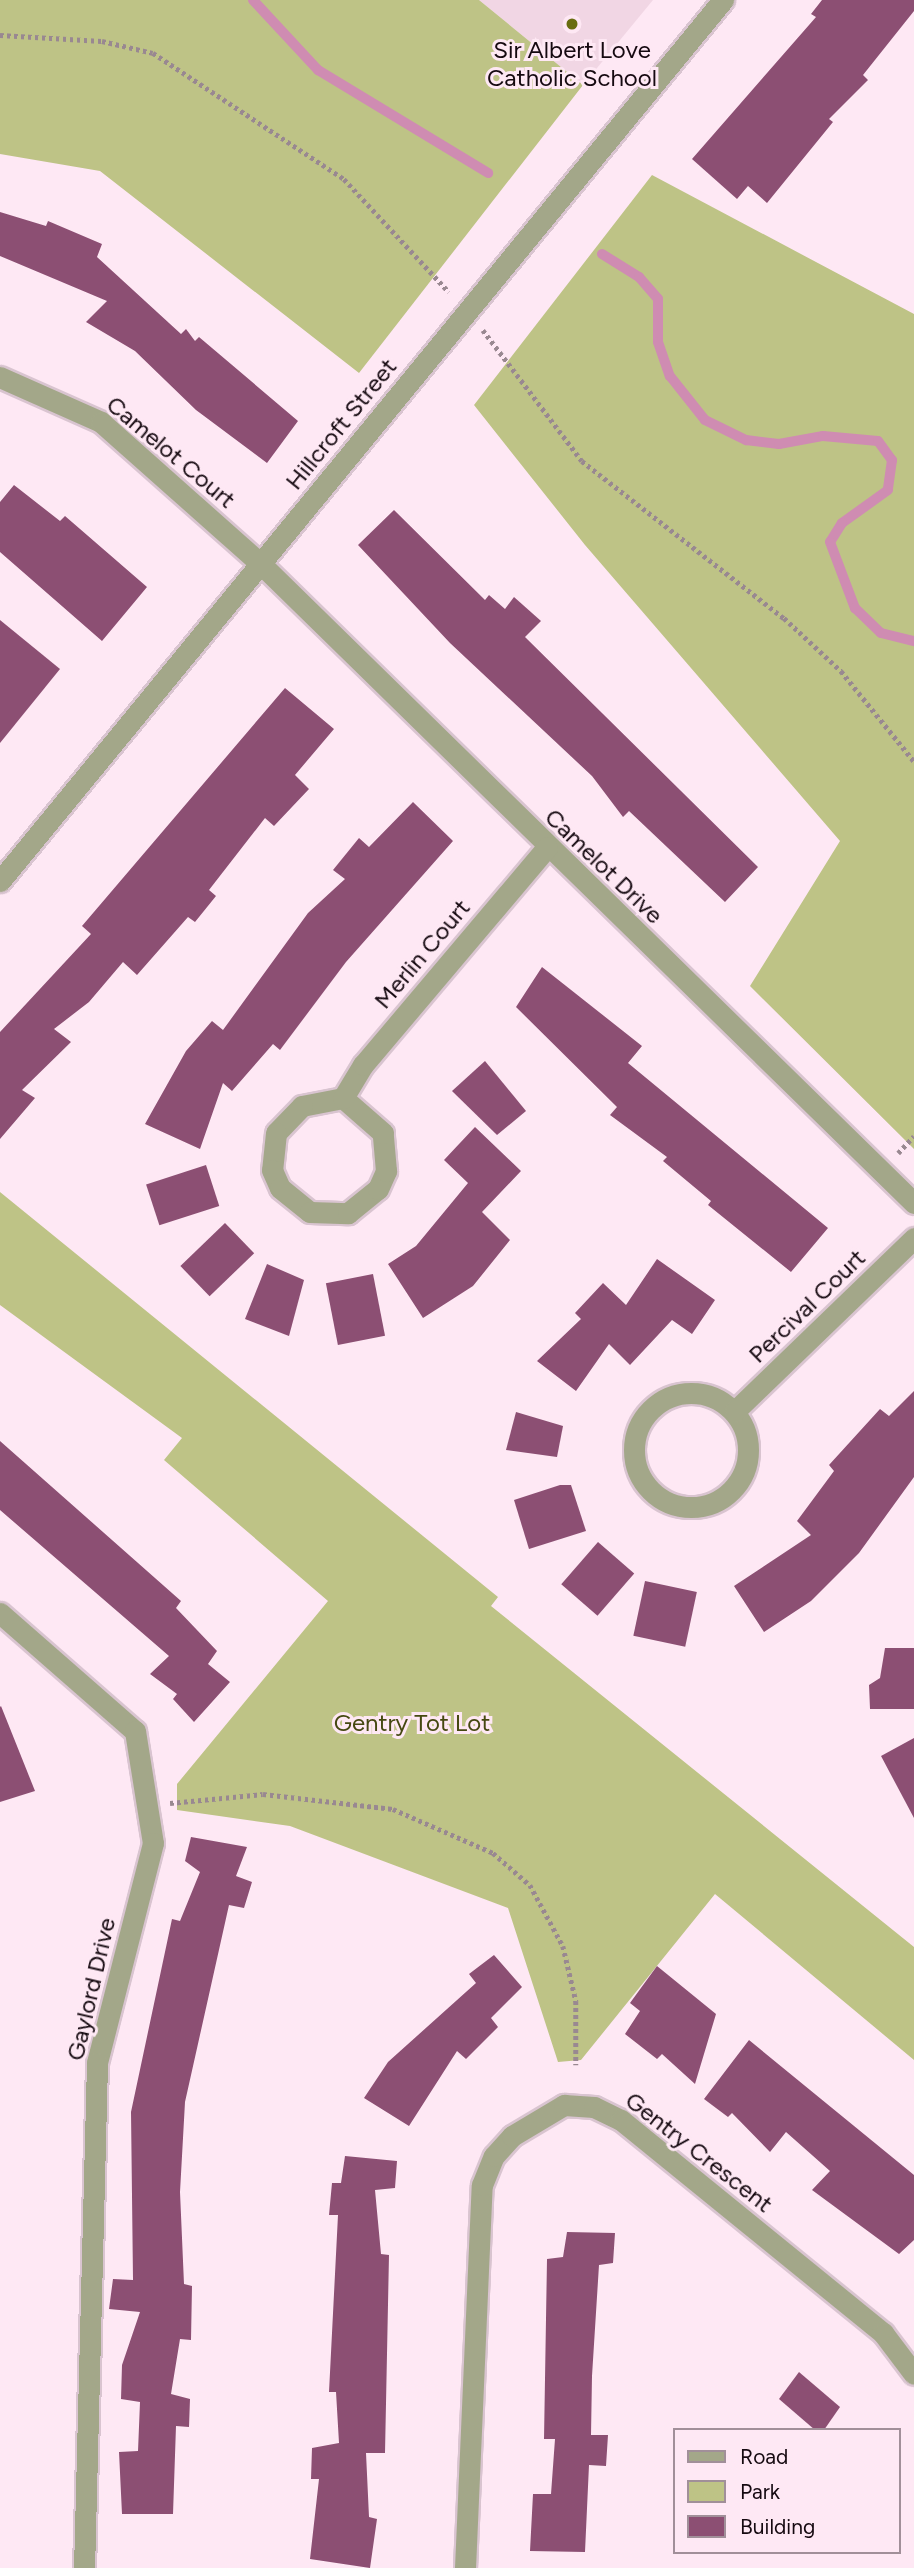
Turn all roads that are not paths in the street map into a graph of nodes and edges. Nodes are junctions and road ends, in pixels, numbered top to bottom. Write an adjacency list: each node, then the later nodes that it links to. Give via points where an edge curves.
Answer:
1 (723, 0): 3 (street, Hillcroft Street)
2 (0, 377): 3 (street, Camelot Court, via 101,422)
3 (261, 564): 4 (street, Camelot Drive); 5 (street, Hillcroft Street)
4 (547, 847): 6 (street, Merlin Court, via 363,1065); 7 (street, Camelot Drive)
5 (0, 881)
6 (343, 1098): 6 (street, via 372,1117 383,1133 386,1171 365,1203 348,1213 310,1212 280,1188 272,1161 276,1133 302,1106)
7 (914, 1203)
8 (914, 1238): 9 (street, Percival Court)
9 (735, 1411): 9 (street, via 686,1394 653,1408 638,1430 634,1457 650,1490 666,1502 704,1506 737,1485 748,1448)
10 (0, 1613): 12 (street, Gaylord Drive, via 135,1731 153,1843 97,2063)
11 (914, 2374): 13 (street, Gentry Crescent, via 883,2333 621,2120 594,2106 564,2105 512,2136 494,2156 482,2185)
12 (84, 2568)
13 (465, 2568)

